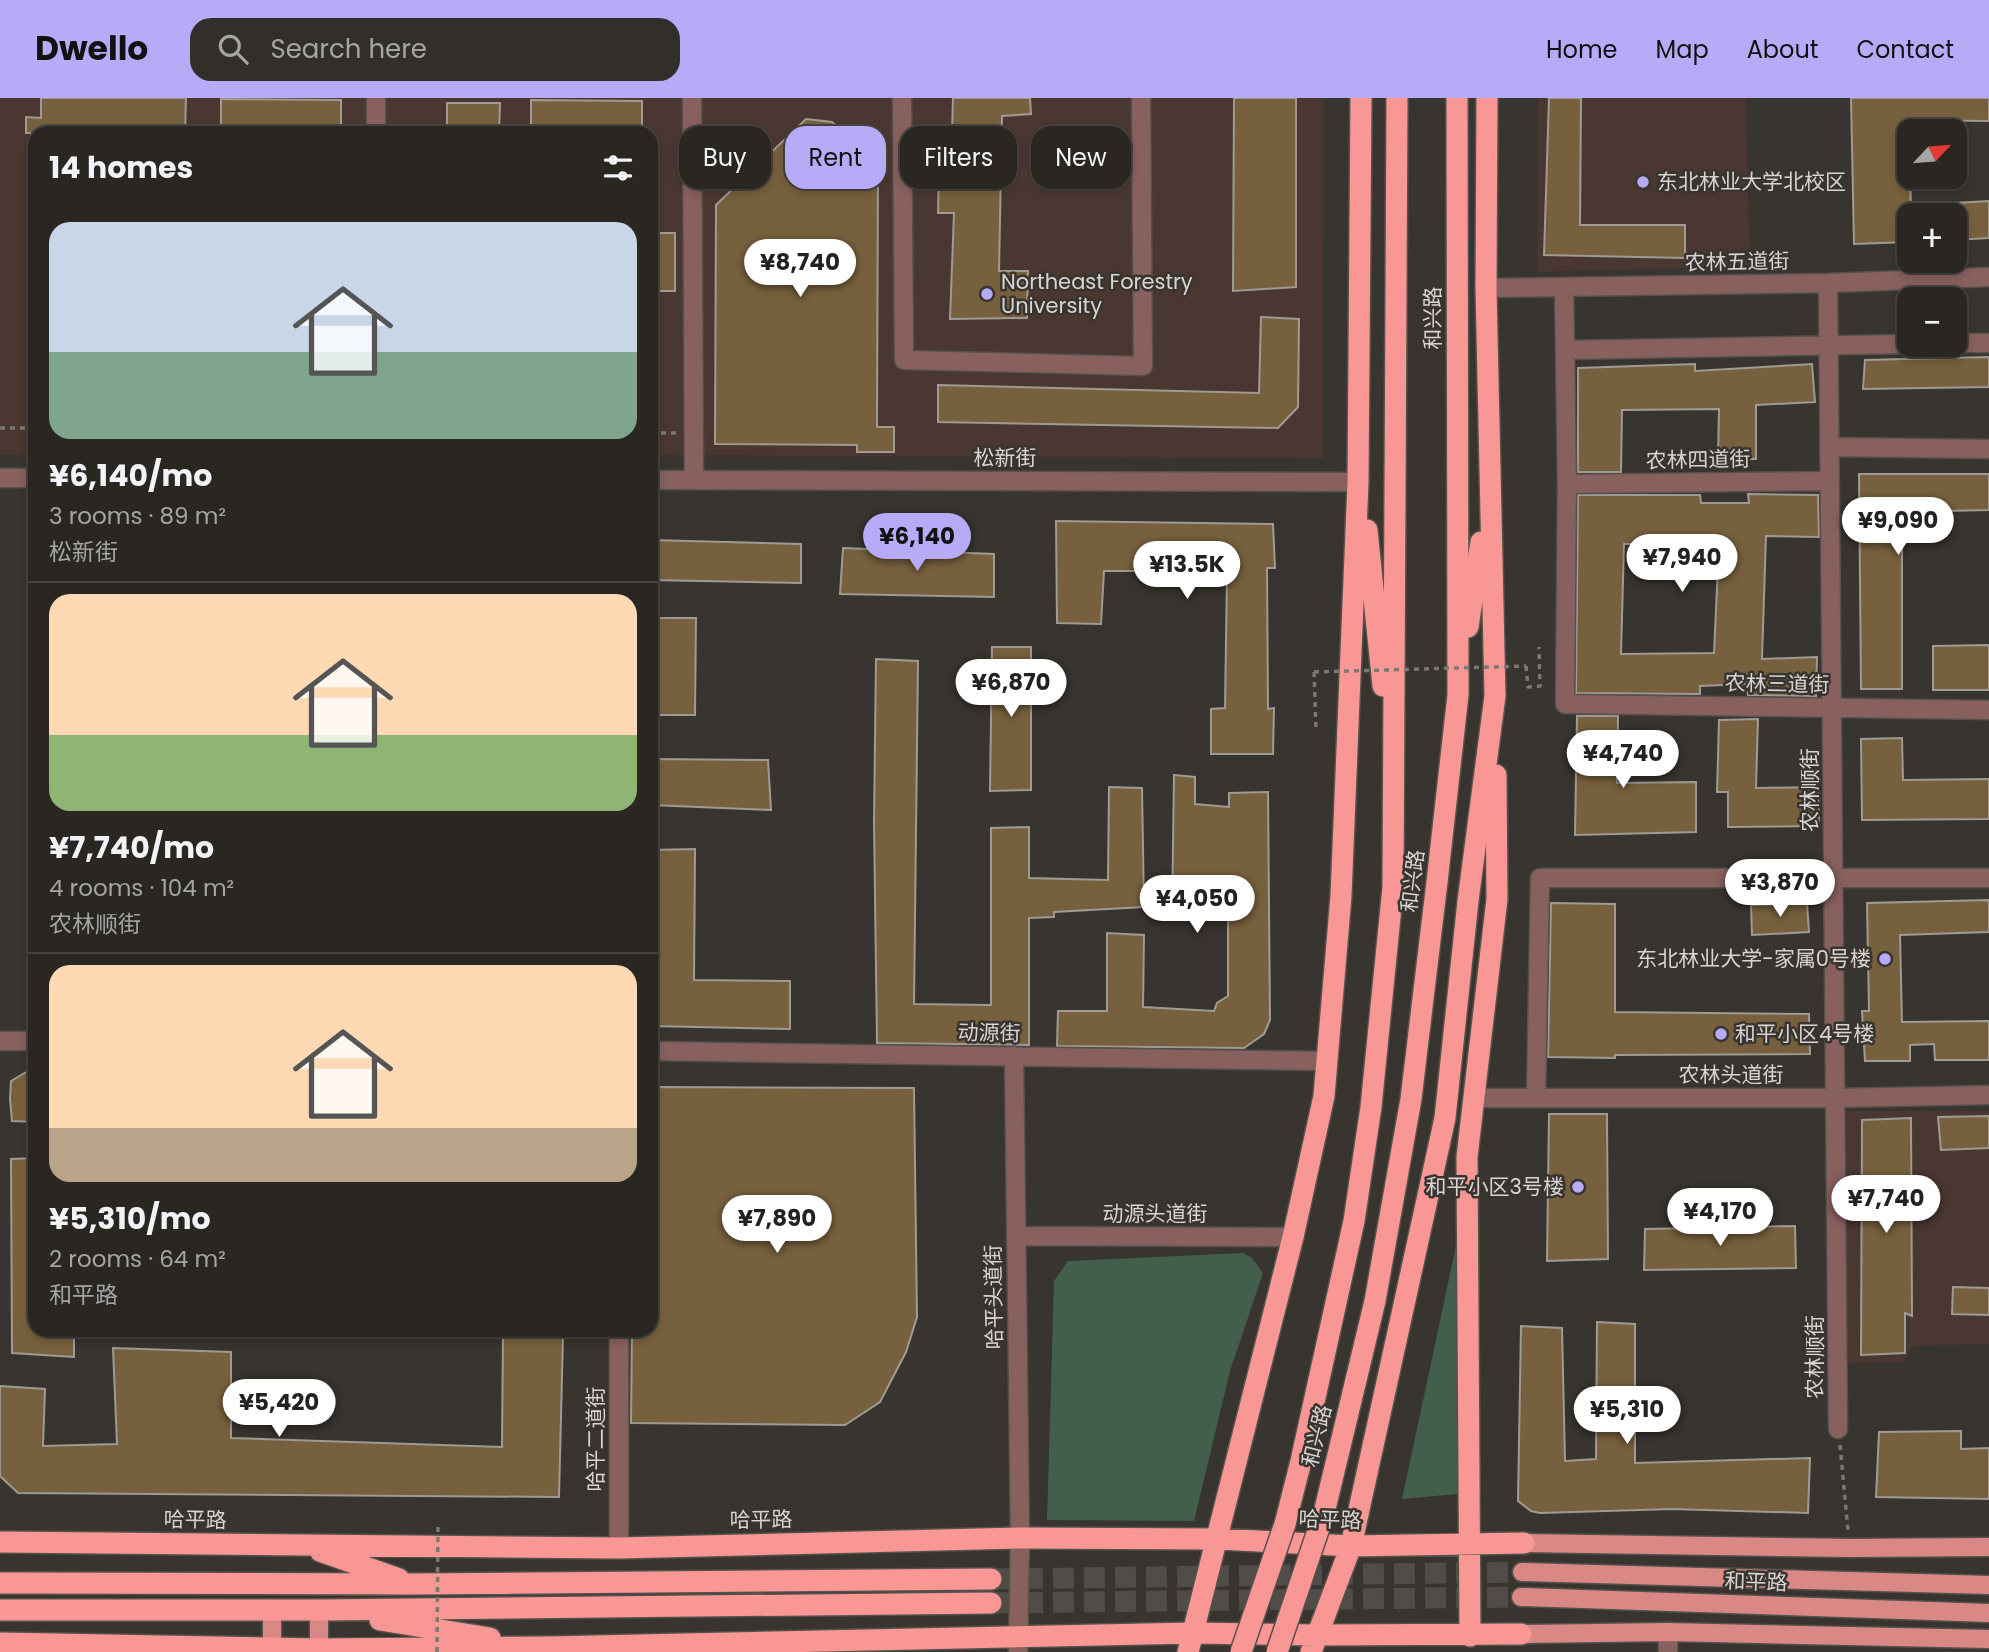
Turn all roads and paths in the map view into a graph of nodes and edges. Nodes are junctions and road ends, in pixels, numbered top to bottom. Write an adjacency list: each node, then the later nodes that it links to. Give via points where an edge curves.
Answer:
1 (376, 98): 9 (street)
2 (692, 98): 22 (street)
3 (902, 98): 4 (street, via 904,360 1143,366)
4 (1141, 98)
5 (1361, 98): 25 (highway)
6 (1397, 98): 40 (highway)
7 (1457, 98): 35 (highway, 和兴路)
8 (1487, 98): 13 (highway)
9 (376, 126)
10 (1989, 277): 11 (street, 农林五道街)
11 (1829, 283): 12 (street, 农林五道街); 17 (street, 农林顺街)
12 (1564, 287): 13 (street, 农林五道街); 18 (street)
13 (1486, 288): 33 (highway)
14 (1967, 343): 15 (street)
15 (1989, 343)
16 (1897, 344): 17 (street)
17 (1829, 345): 18 (street); 23 (street, 农林顺街)
18 (1565, 350): 32 (street)
19 (0, 428): 20 (path)
20 (28, 428)
21 (658, 433): 22 (path)
22 (694, 433): 29 (street)
23 (1830, 447): 24 (street); 30 (street, 农林顺街)
24 (1989, 449)
25 (1359, 451): 31 (highway); 40 (highway)
26 (0, 478): 27 (street)
27 (28, 478)
28 (658, 480): 29 (street, 松新街)
29 (694, 480): 31 (street, 松新街)
30 (1830, 481): 32 (street, 农林四道街); 37 (street, 农林顺街)
31 (1358, 482): 47 (highway, via 1341,896)
32 (1567, 484): 37 (street, 农林三道街, via 1565,704)
33 (1490, 486): 35 (highway); 36 (highway)
34 (1539, 647): 39 (path, bridge, via 1540,686 1528,687 1526,666 1314,672)
35 (1458, 695): 91 (highway, 和兴路, bridge, via 1411,1099 1375,1301 1324,1513)
36 (1495, 696): 49 (highway, via 1497,899); 63 (highway, via 1445,1118)
37 (1832, 708): 38 (street, 农林三道街); 42 (street, 农林顺街)
38 (1989, 710)
39 (1316, 729)
40 (1394, 796): 90 (highway, bridge, via 1393,887 1371,1107 1354,1221 1301,1461)
41 (1989, 878): 42 (street)
42 (1834, 879): 50 (street, via 1540,878); 51 (street, 农林顺街)
43 (0, 1041): 44 (street)
44 (28, 1041)
45 (658, 1051): 46 (street, 动源街)
46 (1014, 1056): 47 (street, 动源街); 52 (street, 哈平头道街)
47 (1327, 1061): 53 (highway, via 1324,1096)
48 (1989, 1095): 51 (street, 农林头道街)
49 (1474, 1098): 50 (street, 农林头道街); 60 (highway, via 1467,1157)
50 (1536, 1098): 51 (street, 农林头道街)
51 (1836, 1098): 55 (street, 农林顺街)
52 (1016, 1236): 53 (street, 动源头道街); 57 (street, 哈平头道街)
53 (1293, 1237): 58 (highway)
54 (619, 1337): 65 (street, 哈平二道街)
55 (1838, 1429): 66 (path)
56 (438, 1522): 89 (path, bridge)
57 (1020, 1538): 58 (highway, 哈平路); 65 (highway, 哈平路); 83 (street, 哈平头道街)
58 (1218, 1539): 63 (highway, 哈平路); 82 (highway)
59 (0, 1542): 62 (highway, 哈平路)
60 (1469, 1543): 61 (highway, 哈平路); 63 (highway, 哈平路); 85 (highway)
61 (1524, 1543): 66 (main road)
62 (303, 1545): 65 (highway, 哈平路); 70 (highway)
63 (1351, 1546): 84 (highway)
64 (1989, 1547): 66 (main road)
65 (619, 1548)
66 (1850, 1548)
67 (1522, 1572): 71 (main road, 和平路)
68 (991, 1579): 70 (highway)
69 (0, 1583): 70 (highway)
70 (414, 1584)
71 (1989, 1584)
72 (1521, 1597): 77 (main road, 和平路)
73 (991, 1603): 76 (highway)
74 (0, 1610): 75 (highway)
75 (272, 1610): 76 (highway); 87 (main road)
76 (319, 1610): 86 (highway); 88 (main road)
77 (1989, 1612)
78 (1668, 1632): 79 (main road); 80 (main road); 92 (street)
79 (1521, 1634): 85 (highway)
80 (1989, 1639)
81 (0, 1643): 87 (highway)
82 (1190, 1643): 83 (highway); 84 (highway)
83 (1018, 1644): 86 (highway)
84 (1314, 1644): 85 (highway)
85 (1469, 1644)
86 (549, 1647): 88 (highway)
87 (272, 1650): 88 (highway)
88 (318, 1651)
89 (438, 1652)
90 (1241, 1652)
91 (1277, 1652)
92 (1668, 1652)

